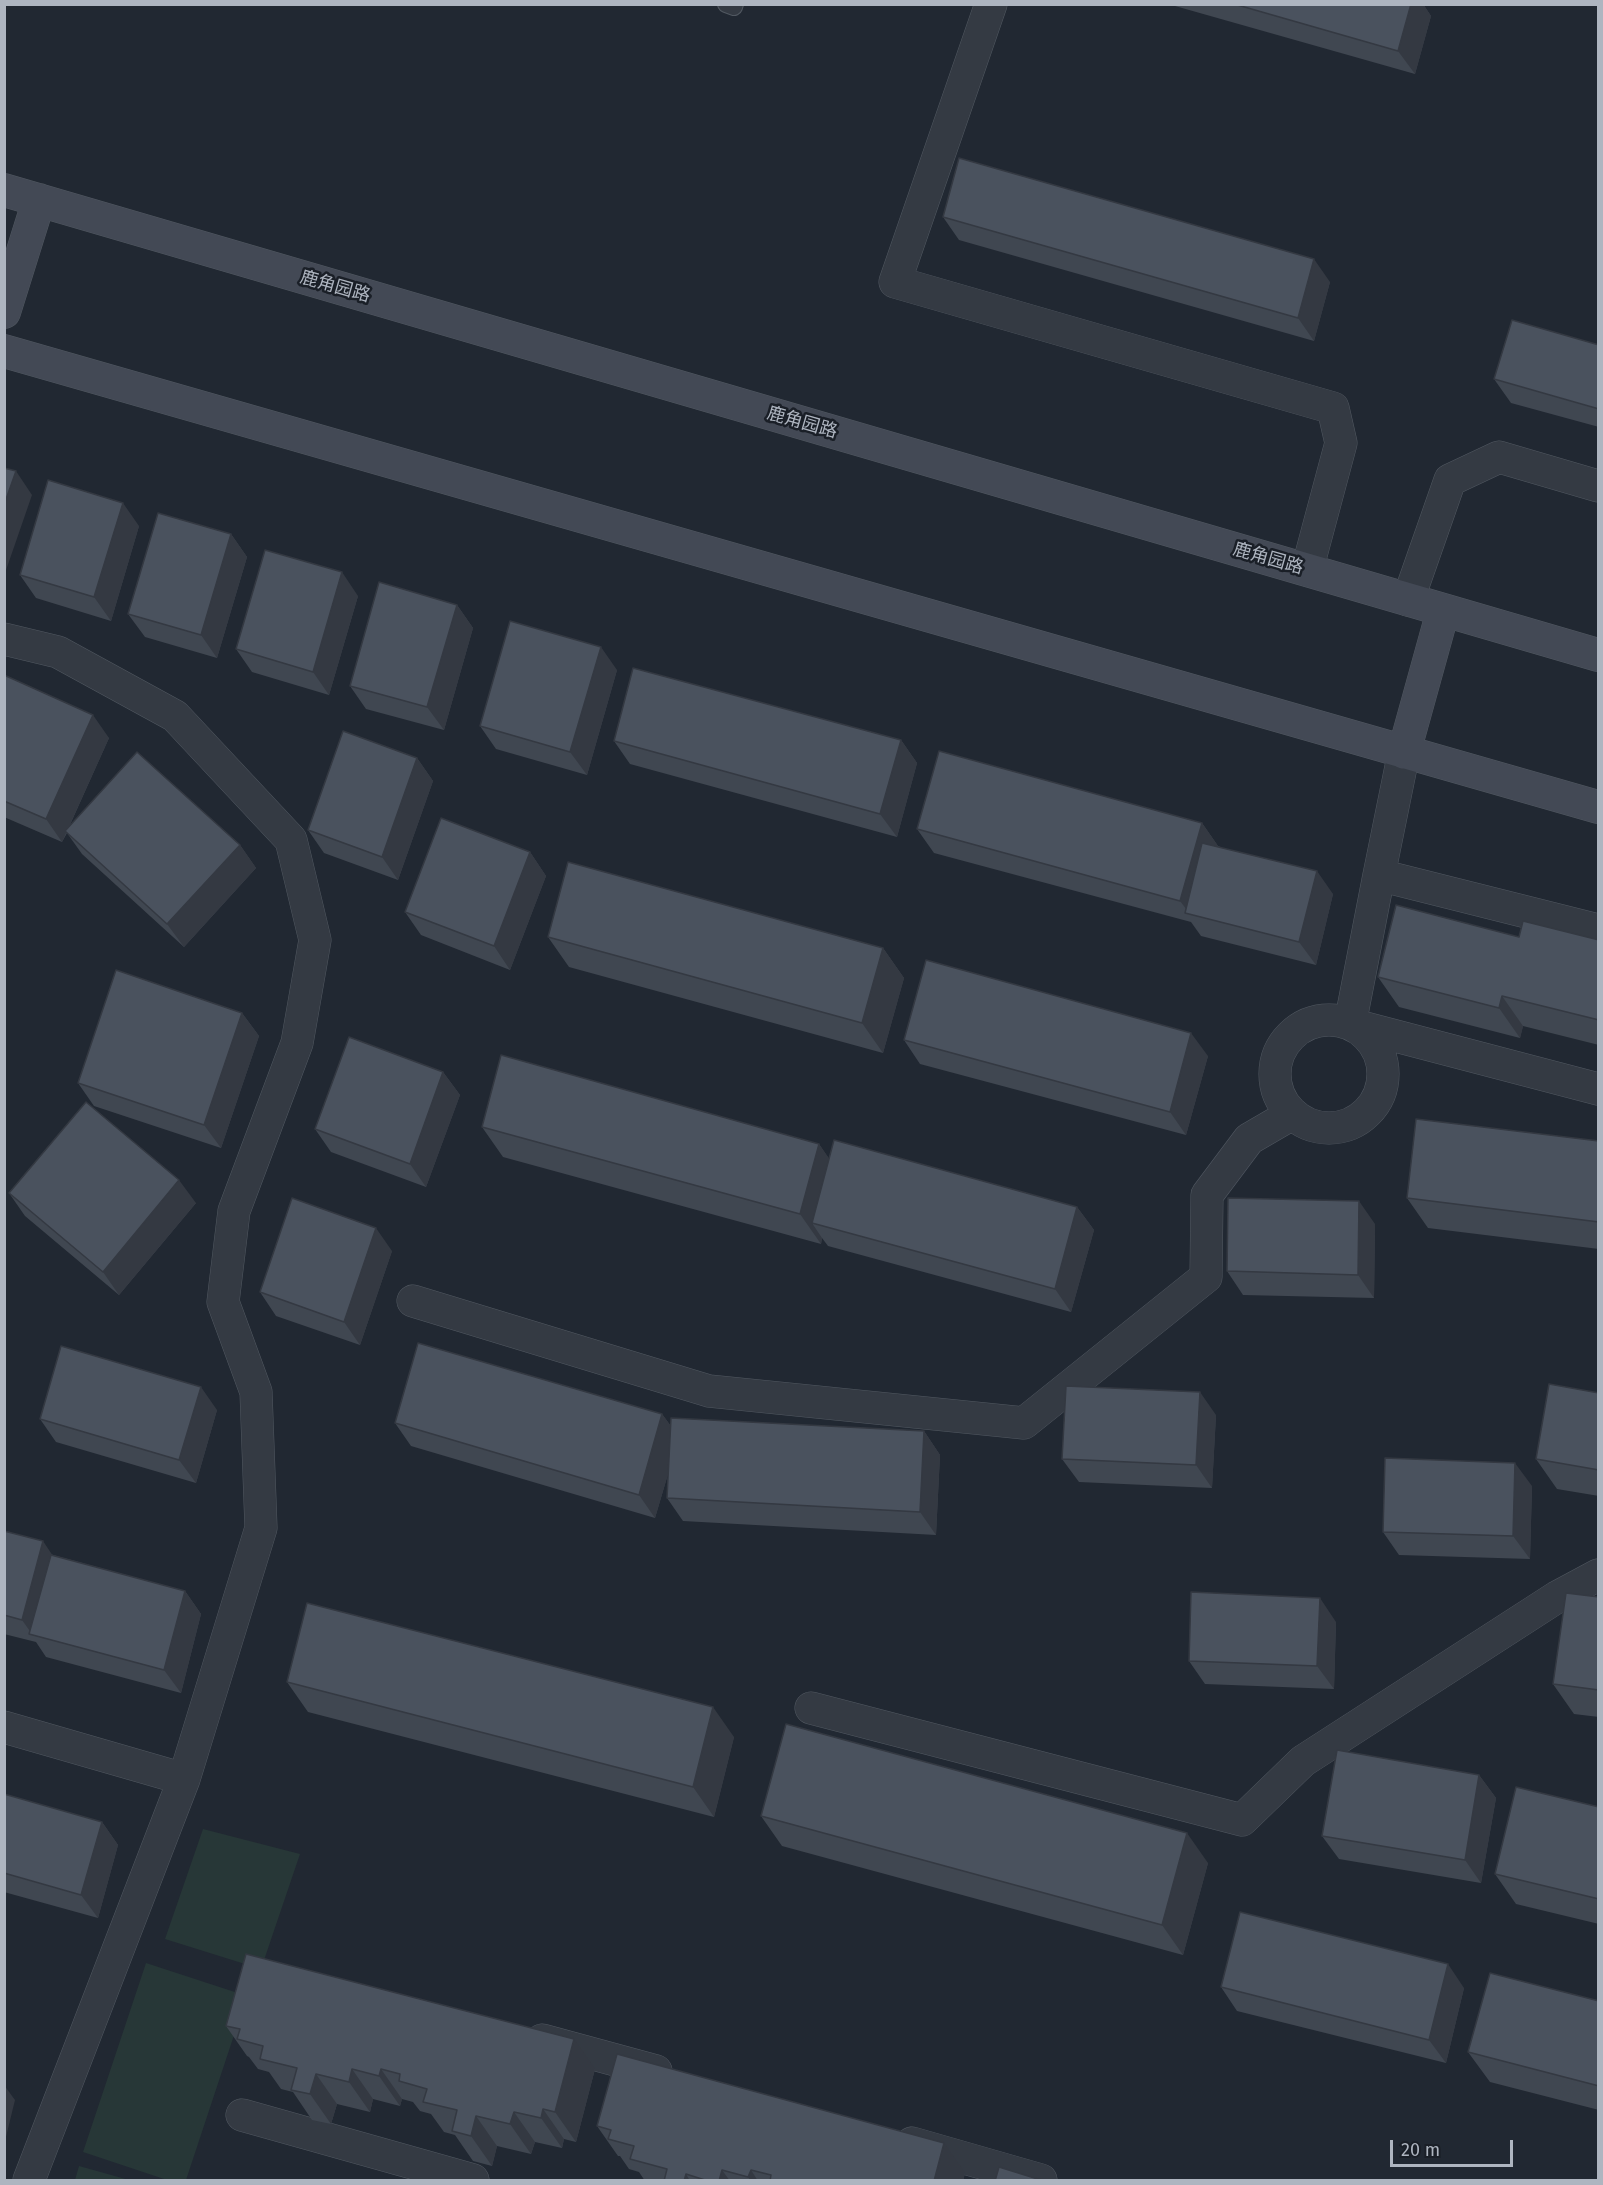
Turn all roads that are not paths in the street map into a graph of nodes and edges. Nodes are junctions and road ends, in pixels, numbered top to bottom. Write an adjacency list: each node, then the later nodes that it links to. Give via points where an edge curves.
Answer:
1 (726, 4): 2 (lane)
2 (735, 4)
3 (991, 4): 9 (street, via 895,282 1333,408 1341,443)
4 (4, 190): 5 (street, 鹿角园路)
5 (39, 200): 6 (street); 9 (street, 鹿角园路)
6 (4, 312)
7 (4, 351): 14 (street)
8 (1599, 486): 10 (street, via 1499,457 1450,480)
9 (1306, 570): 10 (street, 鹿角园路)
10 (1408, 600): 11 (street, 鹿角园路)
11 (1443, 610): 13 (street, 鹿角园路); 14 (street)
12 (4, 639): 25 (street, via 58,652 175,716 291,840 315,940 297,1043 234,1211 223,1302 256,1392 261,1528)
13 (1599, 655)
14 (1404, 752): 15 (street); 16 (street)
15 (1599, 807)
16 (1379, 875): 17 (street); 18 (street)
17 (1599, 930)
18 (1350, 1024): 19 (street); 20 (street, via 1331,1019 1313,1022 1296,1031 1283,1045 1276,1062 1275,1081); 20 (street, via 1366,1034 1383,1067 1382,1086 1375,1103 1362,1117 1345,1126 1308,1124)
19 (1599, 1089)
20 (1292, 1114): 21 (street, via 1249,1139 1207,1195 1206,1277 1024,1422 709,1391)
21 (413, 1301)
22 (1599, 1575): 23 (street, via 1557,1597 1303,1761 1242,1820)
23 (811, 1708)
24 (4, 1727): 25 (street)
25 (184, 1779): 30 (street)
26 (513, 2032): 27 (street)
27 (685, 2079)
28 (242, 2115): 31 (street)
29 (880, 2133): 32 (street)
30 (29, 2181)
31 (473, 2181)
32 (1041, 2181)

